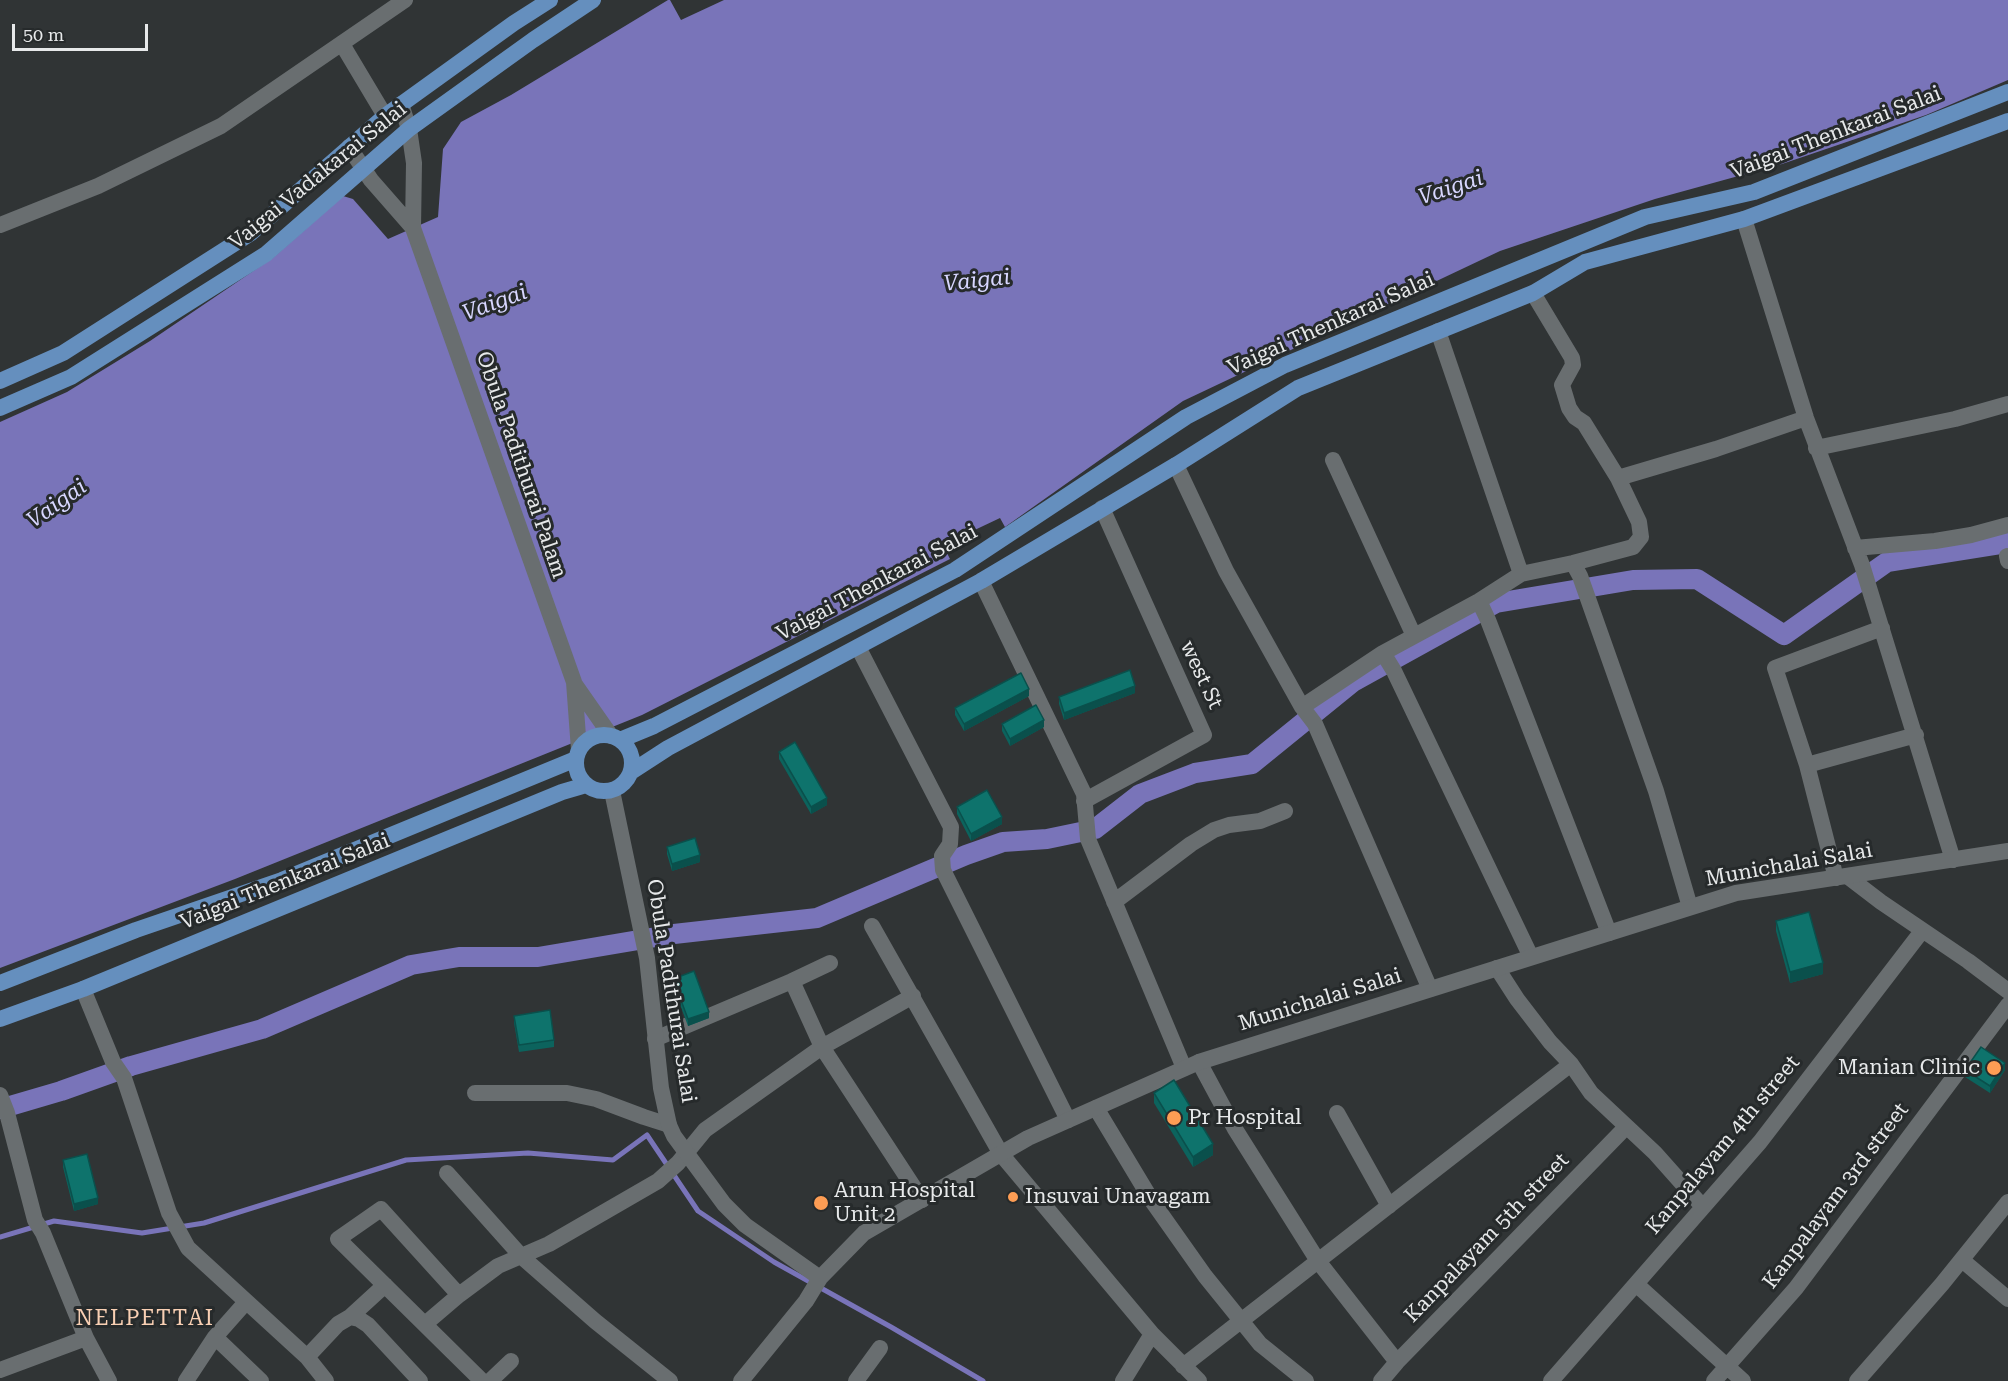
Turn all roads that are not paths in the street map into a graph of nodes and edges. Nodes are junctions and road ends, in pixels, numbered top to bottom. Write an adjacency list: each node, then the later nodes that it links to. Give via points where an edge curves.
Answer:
1 (405, 0): 4 (street)
2 (550, 0): 6 (main road, Vaigai Vadakarai Salai)
3 (593, 0): 9 (main road, Vaigai Vadakarai Salai)
4 (342, 44): 7 (street); 13 (street, via 221,126 98,186)
5 (2008, 92): 39 (main road, Vaigai Thenkarai Salai, via 1754,192 1645,217 1285,365 1186,417 955,570 654,726)
6 (401, 104): 7 (main road, Vaigai Vadakarai Salai); 9 (street, Obula Padithurai Palam)
7 (385, 116): 10 (main road, Vaigai Vadakarai Salai)
8 (2008, 121): 12 (main road)
9 (409, 129): 11 (main road, Vaigai Vadakarai Salai); 14 (street, Obula Padithurai Palam, via 414,163)
10 (349, 147): 11 (street, Obula Padithurai Palam); 17 (main road, Vaigai Vadakarai Salai, via 251,232 63,353)
11 (367, 174): 14 (street, Obula Padithurai Palam); 19 (main road, Vaigai Vadakarai Salai, via 266,254 71,377)
12 (1744, 219): 15 (main road, via 1585,262); 20 (street)
13 (0, 225)
14 (413, 228): 36 (street, Obula Padithurai Palam)
15 (1533, 294): 16 (main road); 24 (street, via 1572,358 1573,365 1562,386 1569,408 1584,423)
16 (1438, 331): 23 (main road, via 1298,388); 29 (street)
17 (0, 381)
18 (2008, 404): 21 (street)
19 (0, 408)
20 (1806, 418): 21 (street); 24 (street)
21 (1816, 448): 27 (street)
22 (1333, 460): 33 (street)
23 (1176, 465): 25 (main road); 37 (street, via 1226,571)
24 (1618, 478): 28 (street, via 1640,522 1641,537 1633,547)
25 (1102, 508): 30 (main road); 45 (street, west St, via 1204,735)
26 (2008, 525): 27 (street, via 1935,541)
27 (1856, 548): 32 (street)
28 (1577, 570): 29 (street); 51 (street, via 1656,792)
29 (1521, 574): 31 (street)
30 (981, 581): 34 (main road); 45 (street)
31 (1479, 601): 33 (street); 54 (street)
32 (1882, 628): 38 (street); 41 (street, via 1775,668)
33 (1414, 636): 35 (street)
34 (858, 647): 42 (main road, via 668,748); 74 (street, via 948,820 950,844 943,863)
35 (1383, 653): 37 (street); 55 (street)
36 (574, 682): 39 (street, Obula Padithurai Palam); 40 (street, Obula Padithurai Palam)
37 (1302, 707): 61 (street, via 1315,724)
38 (1916, 735): 41 (street); 48 (street)
39 (616, 738): 40 (main road, via 593,737); 42 (main road, via 631,754)
40 (578, 755): 43 (main road, via 580,778); 59 (main road, Vaigai Thenkarai Salai, via 282,880 136,930)
41 (1806, 765): 49 (street)
42 (632, 772): 44 (main road)
43 (586, 785): 44 (main road, via 594,790); 60 (main road, Vaigai Thenkarai Salai)
44 (612, 791): 66 (street, Obula Padithurai Salai, via 641,927)
45 (1084, 801): 50 (street, via 1088,839)
46 (1285, 811): 50 (street, via 1260,821 1214,830)
47 (2008, 851): 48 (street, Munichalai Salai)
48 (1953, 860): 49 (street, Munichalai Salai)
49 (1842, 877): 51 (street, Munichalai Salai, via 1736,893); 53 (street)
50 (1114, 902): 69 (street)
51 (1690, 907): 54 (street, Munichalai Salai)
52 (872, 926): 63 (street)
53 (1922, 931): 62 (street); 83 (street, Kanpalayam 4th street, via 1760,1142)
54 (1609, 933): 55 (street, Munichalai Salai)
55 (1531, 957): 57 (street, Munichalai Salai)
56 (830, 963): 58 (street)
57 (1497, 968): 61 (street, Munichalai Salai); 68 (street, via 1516,999)
58 (792, 981): 66 (street); 67 (street)
59 (0, 983)
60 (83, 989): 65 (main road, Vaigai Thenkarai Salai); 92 (street, via 113,1062 124,1078 170,1213 188,1248)
61 (1430, 989): 69 (street, Munichalai Salai)
62 (2008, 991)
63 (913, 996): 67 (street); 77 (street)
64 (2008, 1005): 104 (street, Kanpalayam 3rd street, via 1796,1288)
65 (0, 1019)
66 (655, 1039): 75 (street, Obula Padithurai Salai)
67 (822, 1047): 78 (street, via 705,1130); 80 (street)
68 (1571, 1064): 76 (street, via 1591,1093); 82 (street)
69 (1191, 1065): 72 (street, Munichalai Salai); 86 (street)
70 (475, 1093): 75 (street, via 567,1094 596,1099)
71 (0, 1096): 98 (street, via 39,1226)
72 (1096, 1108): 74 (street, Munichalai Salai); 94 (street, via 1152,1201)
73 (1336, 1113): 82 (street)
74 (1068, 1120): 77 (street, Munichalai Salai)
75 (669, 1125): 78 (street, Obula Padithurai Salai)
76 (1626, 1127): 83 (street); 102 (street, Kanpalayam 5th street)
77 (1001, 1154): 80 (street, Munichalai Salai); 96 (street)
78 (682, 1158): 84 (street, via 658,1181); 87 (street, Obula Padithurai Salai, via 745,1225)
79 (447, 1173): 84 (street)
80 (922, 1200): 87 (street, Munichalai Salai, via 864,1233)
81 (2008, 1202): 85 (street)
82 (1389, 1206): 86 (street)
83 (1703, 1207): 88 (street, Kanpalayam 4th street)
84 (522, 1257): 90 (street, via 498,1266); 113 (street)
85 (1962, 1260): 91 (street); 123 (street)
86 (1318, 1261): 94 (street); 102 (street)
87 (820, 1278): 114 (street, Munichalai Salai)
88 (1636, 1284): 104 (street); 120 (street, Kanpalayam 4th street)
89 (385, 1285): 90 (street, via 338,1239 381,1209); 93 (street); 95 (street)
90 (459, 1294): 95 (street)
91 (2008, 1299)
92 (246, 1302): 97 (street); 100 (street)
93 (350, 1317): 100 (street, via 338,1324); 110 (street, via 369,1325)
94 (1242, 1321): 103 (street); 118 (street, via 1260,1344)
95 (424, 1324): 111 (street)
96 (1152, 1334): 103 (street); 116 (street)
97 (215, 1337): 107 (street); 108 (street)
98 (86, 1338): 105 (street); 106 (street)
99 (880, 1348): 115 (street)
100 (307, 1357): 109 (street)
101 (511, 1360): 112 (street)
102 (1397, 1362): 119 (street, Kanpalayam 5th street)
103 (1183, 1366): 117 (street)
104 (1728, 1366): 121 (street, Kanpalayam 3rd street); 122 (street)
105 (0, 1370)
106 (109, 1381)
107 (186, 1381)
108 (261, 1381)
109 (326, 1381)
110 (420, 1381)
111 (482, 1381)
112 (490, 1381)
113 (670, 1381)
114 (741, 1381)
115 (856, 1381)
116 (1123, 1381)
117 (1199, 1381)
118 (1306, 1381)
119 (1381, 1381)
120 (1551, 1381)
121 (1714, 1381)
122 (1743, 1381)
123 (1857, 1381)

